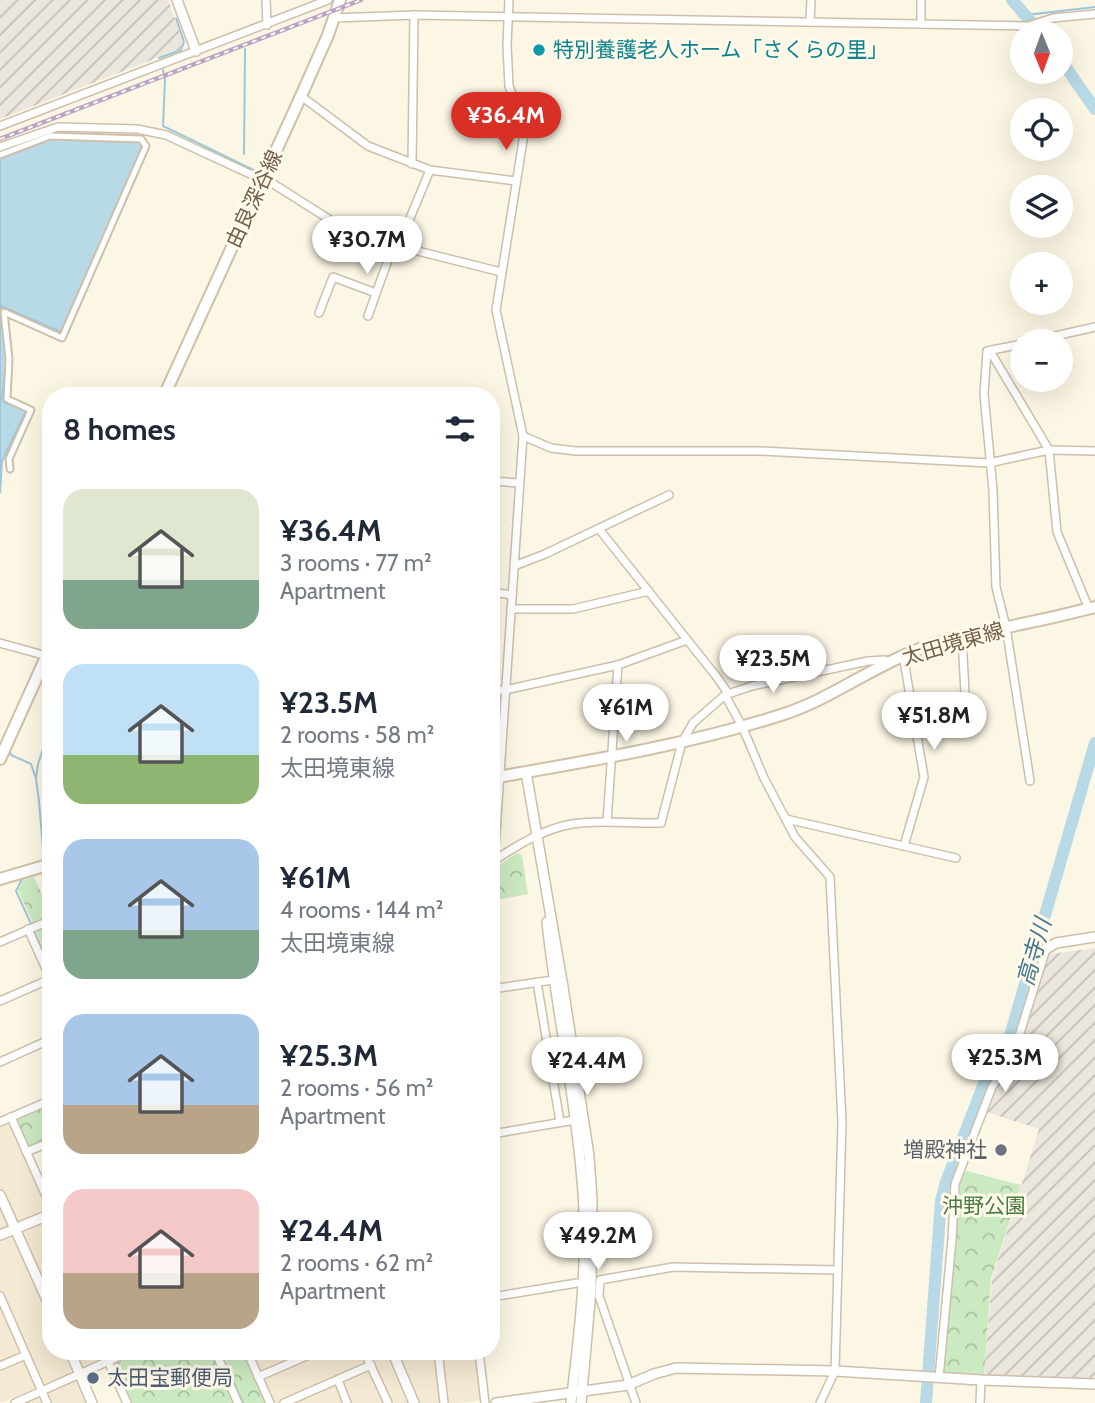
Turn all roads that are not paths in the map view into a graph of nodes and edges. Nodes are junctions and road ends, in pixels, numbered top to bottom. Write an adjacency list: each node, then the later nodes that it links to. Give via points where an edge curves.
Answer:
1 (177, 0): 15 (street)
2 (265, 0): 14 (street)
3 (328, 0): 14 (street)
4 (340, 0): 10 (main road, 由良深谷線)
5 (509, 0): 11 (street)
6 (811, 0): 12 (street)
7 (921, 0): 13 (street)
8 (1095, 14): 13 (street, via 1028,26)
9 (414, 15): 10 (street); 11 (street); 20 (street)
10 (334, 18): 16 (main road, 由良深谷線)
11 (508, 18): 12 (street); 23 (street, via 509,86 525,128)
12 (810, 22): 13 (street)
13 (921, 24)
14 (267, 25): 15 (street)
15 (196, 51): 17 (street)
16 (301, 96): 20 (street, via 368,146); 22 (main road, 由良深谷線)
17 (0, 126)
18 (0, 147): 22 (street, via 50,128 137,129 194,146)
19 (0, 155): 38 (street, via 56,135 141,139 146,146 62,338 4,312 7,399 31,410 9,460)
20 (412, 164): 21 (street)
21 (430, 170): 23 (street); 24 (street)
22 (263, 179): 24 (street, via 354,235); 33 (main road, 由良深谷線)
23 (516, 181): 25 (street)
24 (396, 246): 25 (street); 26 (street)
25 (501, 272): 34 (street, via 496,310)
26 (376, 293): 27 (street, via 333,277); 28 (street)
27 (319, 313)
28 (368, 316)
29 (1095, 327): 30 (street)
30 (1073, 332)
31 (1010, 347): 32 (street)
32 (990, 351): 35 (street); 37 (street, via 984,394)
33 (168, 387)
34 (523, 436): 37 (street, via 551,448 576,451 761,452); 40 (street)
35 (1049, 450): 36 (street); 37 (street); 47 (street, via 1057,532)
36 (1095, 451)
37 (989, 463): 49 (street, via 996,587)
38 (10, 469)
39 (500, 482): 40 (street)
40 (519, 483): 43 (street)
41 (669, 495): 42 (street)
42 (599, 529): 43 (street); 44 (street)
43 (514, 566): 46 (street)
44 (649, 591): 48 (street, via 573,609); 51 (street)
45 (500, 594): 46 (street)
46 (512, 595): 48 (street)
47 (1092, 608): 49 (main road, 太田境東線)
48 (511, 609): 59 (street)
49 (1006, 627): 50 (main road, 太田境東線); 69 (street)
50 (962, 637): 54 (main road, 太田境東線); 60 (street)
51 (687, 640): 56 (street); 61 (street)
52 (0, 643): 53 (street)
53 (42, 648)
54 (904, 655): 55 (main road, 太田境東線); 73 (street, via 924,777)
55 (890, 663): 61 (street, via 868,661); 62 (main road, 太田境東線, via 816,701)
56 (618, 665): 59 (street); 65 (street)
57 (42, 667): 66 (main road)
58 (500, 690): 59 (street)
59 (505, 690): 63 (street)
60 (965, 693)
61 (727, 694): 62 (street); 64 (street, via 693,723)
62 (742, 726): 64 (main road, 太田境東線); 70 (street)
63 (500, 738)
64 (682, 742): 65 (main road, 太田境東線); 71 (street, via 661,823)
65 (611, 756): 67 (main road, 太田境東線); 71 (street)
66 (0, 760)
67 (526, 772): 68 (main road, 太田境東線); 72 (street)
68 (500, 776)
69 (1030, 781)
70 (786, 819): 73 (street); 104 (street, via 795,837 830,877 842,1122)
71 (607, 822): 72 (street, via 572,824)
72 (538, 840): 74 (street); 84 (street); 133 (street, via 589,1156 592,1279)
73 (904, 846): 75 (street)
74 (500, 857)
75 (956, 858)
76 (42, 866): 77 (main road)
77 (0, 879)
78 (42, 924): 79 (street)
79 (28, 929): 81 (street); 83 (street)
80 (1095, 937): 82 (street)
81 (0, 942)
82 (1046, 949): 126 (street, via 1012,1059 992,1087 955,1184)
83 (42, 959)
84 (553, 980): 85 (street); 93 (street)
85 (537, 982): 87 (street); 95 (street)
86 (42, 983): 88 (street)
87 (500, 988)
88 (0, 1001)
89 (42, 1044): 90 (street)
90 (0, 1062)
91 (42, 1104): 92 (street)
92 (11, 1117): 94 (street); 98 (street)
93 (575, 1120): 95 (street); 133 (street, via 585,1226)
94 (0, 1122)
95 (560, 1122): 96 (street)
96 (500, 1133)
97 (42, 1146): 98 (street)
98 (26, 1152): 99 (street)
99 (42, 1187)
100 (0, 1195): 102 (street)
101 (42, 1217): 102 (street)
102 (15, 1229): 103 (street); 106 (street)
103 (0, 1236)
104 (838, 1270): 123 (street); 130 (street, via 673,1267 600,1280 599,1296)
105 (577, 1283): 108 (street)
106 (42, 1289)
107 (0, 1296): 109 (street)
108 (500, 1296)
109 (9, 1318): 110 (street); 111 (street)
110 (0, 1322)
111 (26, 1355): 122 (street); 131 (street)
112 (74, 1360): 124 (street)
113 (219, 1360): 138 (street)
114 (251, 1360): 125 (street)
115 (297, 1360): 125 (street)
116 (368, 1360): 121 (street)
117 (395, 1360): 144 (street)
118 (439, 1360): 145 (street)
119 (479, 1360): 146 (street)
120 (108, 1361): 124 (street); 137 (street)
121 (371, 1365): 127 (street); 143 (street)
122 (0, 1366)
123 (835, 1371): 126 (street); 130 (street, via 676,1368); 150 (street)
124 (80, 1374): 131 (street); 136 (street)
125 (258, 1377): 139 (street)
126 (937, 1377): 128 (street)
127 (338, 1380): 132 (street); 142 (street)
128 (981, 1380): 129 (street); 151 (street)
129 (1095, 1384)
130 (628, 1385): 133 (street); 149 (street)
131 (42, 1391): 134 (street); 135 (street)
132 (304, 1394): 140 (street); 141 (street)
133 (575, 1396): 147 (street); 148 (street)
134 (15, 1403)
135 (47, 1403)
136 (92, 1403)
137 (127, 1403)
138 (238, 1403)
139 (270, 1403)
140 (284, 1403)
141 (308, 1403)
142 (347, 1403)
143 (388, 1403)
144 (414, 1403)
145 (444, 1403)
146 (485, 1403)
147 (496, 1403)
148 (581, 1403)
149 (636, 1403)
150 (820, 1403)
151 (980, 1403)

